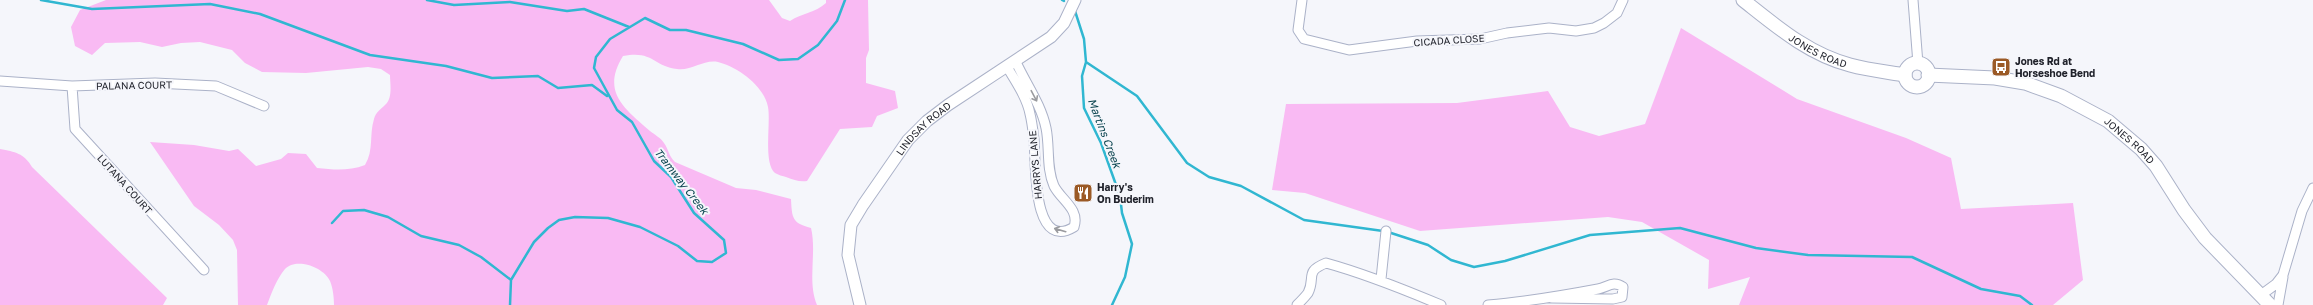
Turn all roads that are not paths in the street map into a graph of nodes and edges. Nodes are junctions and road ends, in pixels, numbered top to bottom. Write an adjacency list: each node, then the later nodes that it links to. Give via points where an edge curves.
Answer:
1 (1074, 0): 7 (street, LINDSAY ROAD, via 1069,15 1058,30)
2 (1302, 0): 3 (street, CICADA CLOSE, via 1298,30 1304,39 1349,50 1417,41 1480,39 1549,28 1576,31 1594,28 1617,13)
3 (1623, 0)
4 (1743, 0): 8 (main road, JONES ROAD, via 1798,42 1820,54 1849,65)
5 (1913, 0): 6 (street)
6 (1918, 64): 8 (main road, via 1909,66); 9 (main road, via 1925,68)
7 (1012, 65): 7 (street, HARRYS LANE, one-way to 7, via 1039,104 1046,128 1051,180 1058,194 1075,212 1074,227 1066,231 1057,230 1049,225 1040,209 1036,196 1034,137 1030,112); 20 (street, LINDSAY ROAD, via 948,105 917,131 856,215 848,238 848,255)
8 (1905, 75): 9 (main road, via 1908,83 1916,87 1925,84)
9 (1928, 76): 18 (main road, JONES ROAD, via 1995,78 2025,83 2061,96 2108,121 2141,149 2156,166 2184,210 2206,238)
10 (0, 81): 11 (street, PALANA COURT)
11 (72, 86): 12 (street, PALANA COURT, via 155,83 216,86); 15 (street, LUTANA COURT, via 75,129)
12 (264, 106)
13 (2313, 188): 16 (street, via 2302,211)
14 (1386, 231): 17 (street)
15 (204, 270)
16 (2283, 275): 18 (street); 25 (street)
17 (1381, 279): 21 (street, via 1326,263 1310,273 1308,293); 22 (street)
18 (2261, 295): 24 (main road, JONES ROAD)
19 (1552, 298): 19 (street, via 1610,284 1623,287 1624,293 1613,299); 23 (street)
20 (860, 305)
21 (1297, 305)
22 (1441, 305)
23 (1488, 305)
24 (2270, 305)
25 (2278, 305)

